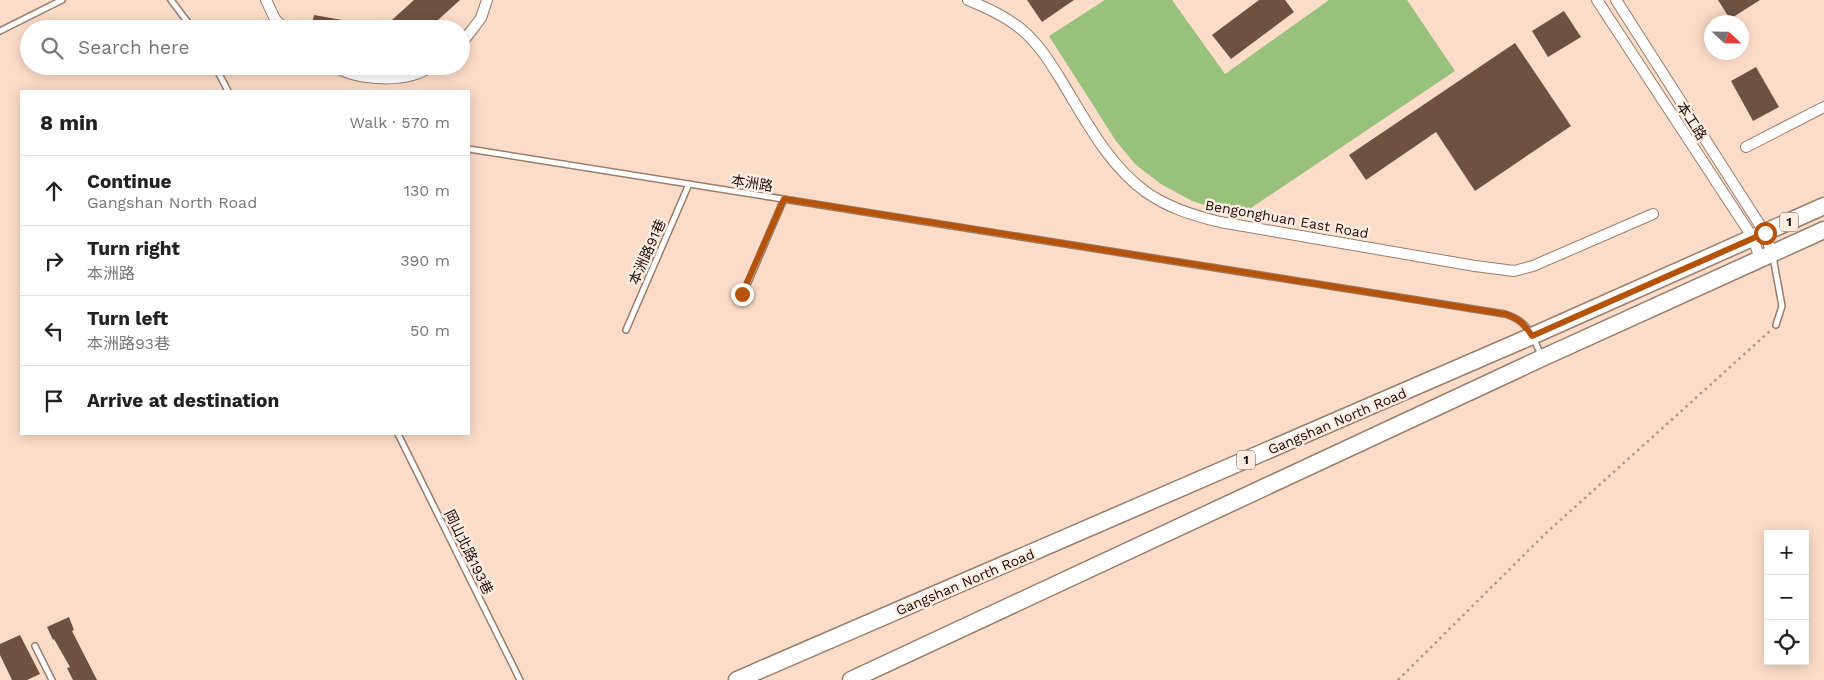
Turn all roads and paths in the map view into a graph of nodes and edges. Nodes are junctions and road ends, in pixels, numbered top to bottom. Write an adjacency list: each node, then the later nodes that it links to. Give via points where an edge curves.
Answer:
1 (62, 0): 8 (lane)
2 (171, 0): 9 (lane)
3 (266, 0): 10 (street)
4 (487, 0): 13 (street, via 481,18)
5 (968, 0): 24 (street, Bengonghuan East Road, via 1000,14 1022,30 1042,51 1106,151 1131,179 1168,205 1193,215 1514,271 1533,266)
6 (1596, 0): 26 (street, 本工路)
7 (1616, 0): 26 (street, 本工路)
8 (22, 20)
9 (186, 20)
10 (276, 20)
11 (20, 21): 12 (lane)
12 (0, 31)
13 (470, 32)
14 (220, 75): 17 (lane)
15 (358, 75): 16 (street, via 402,78)
16 (410, 75)
17 (227, 90)
18 (1824, 107): 19 (street)
19 (1746, 147)
20 (470, 149): 21 (lane, 本洲路)
21 (689, 184): 22 (lane, 本洲路); 30 (lane, 本洲路91巷)
22 (784, 199): 28 (lane); 31 (lane, 本洲路, via 1505,314 1523,323)
23 (1824, 206): 26 (main road, Gangshan North Road / 1)
24 (1653, 214)
25 (1824, 230): 27 (main road, Gangshan North Road / 1)
26 (1759, 235): 27 (street, 本工路); 31 (main road, Gangshan North Road / 1)
27 (1766, 256): 29 (lane, via 1782,306); 32 (main road, Gangshan North Road / 1)
28 (742, 294)
29 (1776, 325): 39 (path, via 1545,534)
30 (626, 330)
31 (1532, 336): 32 (lane, 本洲路); 37 (main road, Gangshan North Road / 1)
32 (1542, 358): 38 (main road, Gangshan North Road / 1)
33 (398, 435): 36 (lane, 岡山北路193巷)
34 (35, 646): 35 (lane)
35 (52, 680)
36 (520, 680)
37 (737, 680)
38 (851, 680)
39 (1398, 680)

